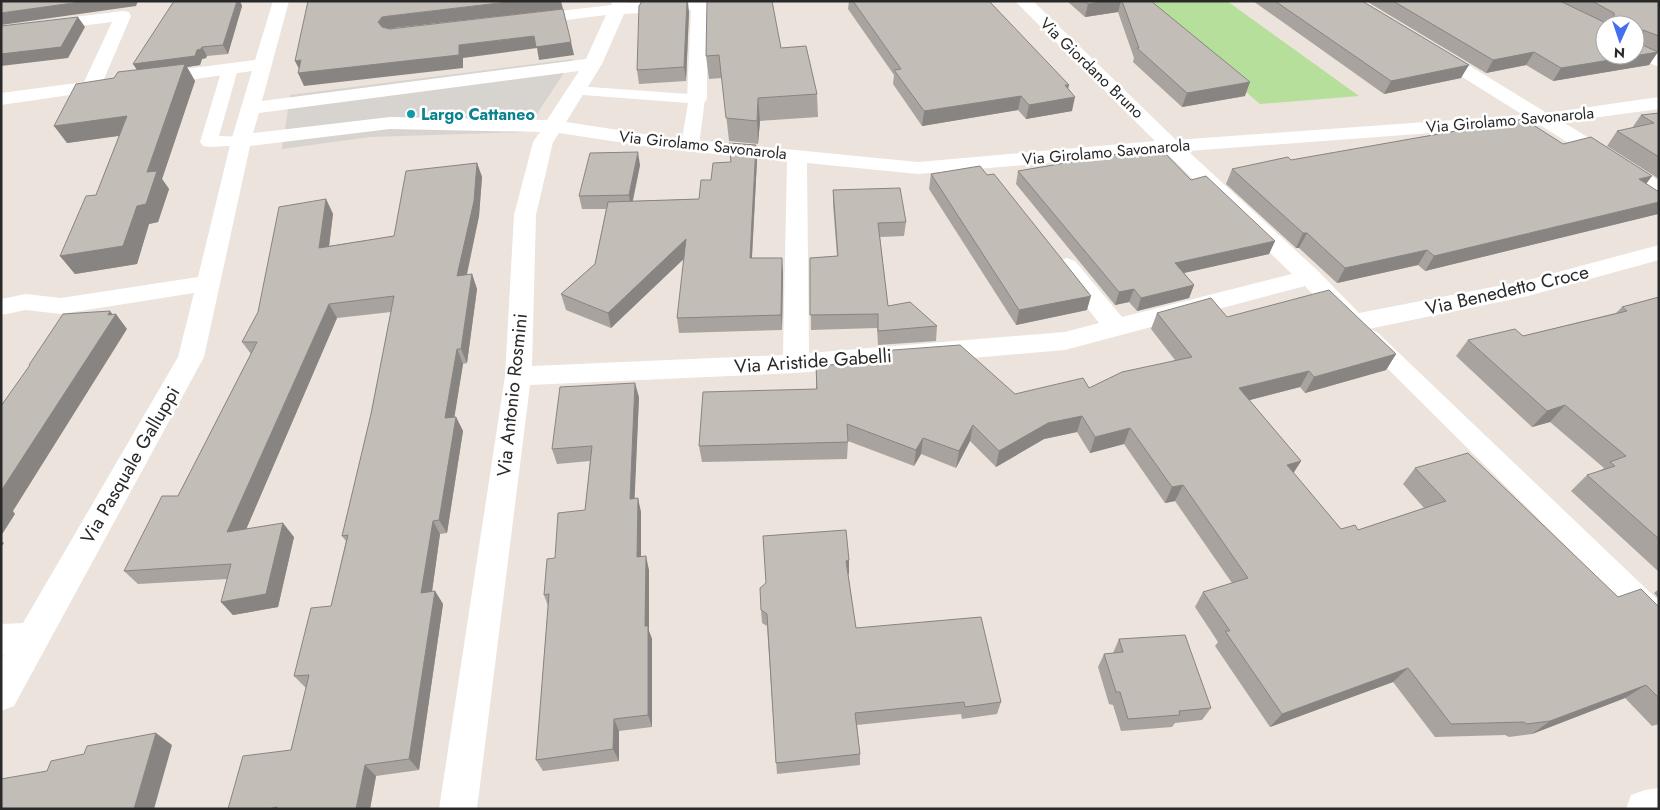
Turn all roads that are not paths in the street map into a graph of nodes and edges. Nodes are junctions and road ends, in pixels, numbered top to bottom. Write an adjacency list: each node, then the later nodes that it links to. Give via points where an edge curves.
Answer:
1 (281, 1): 11 (street, Via Pasquale Galluppi)
2 (755, 1): 4 (street)
3 (1023, 1): 26 (street, Via Giordano Bruno)
4 (699, 4): 5 (street); 18 (street)
5 (620, 5): 6 (street); 12 (street, Via Antonio Rosmini)
6 (511, 22)
7 (1, 31): 14 (street, via 123,16)
8 (1418, 42): 22 (street)
9 (1645, 55): 10 (street)
10 (1659, 62)
11 (263, 64): 13 (street); 20 (street, Via Pasquale Galluppi)
12 (593, 64): 15 (street, Via Antonio Rosmini); 20 (street)
13 (230, 69): 14 (street); 24 (lane, via 209,142)
14 (91, 87): 16 (street)
15 (576, 91): 18 (lane); 23 (street, Via Antonio Rosmini)
16 (38, 94): 17 (street); 21 (street, via 28,113)
17 (1, 98)
18 (697, 99): 25 (lane)
19 (1659, 103): 22 (street, Via Girolamo Savonarola)
20 (251, 108): 24 (street, Via Pasquale Galluppi)
21 (1, 116)
22 (1546, 119): 26 (street, Via Girolamo Savonarola); 30 (street)
23 (554, 126): 24 (street, via 390,123); 25 (street, Via Girolamo Savonarola); 39 (street, Via Antonio Rosmini, via 544,142 526,215)
24 (241, 141): 34 (street, Via Pasquale Galluppi)
25 (690, 145): 27 (street, Via Girolamo Savonarola)
26 (1171, 146): 28 (street, Via Girolamo Savonarola); 33 (street, Via Giordano Bruno)
27 (797, 156): 28 (street, Via Girolamo Savonarola, via 918,168); 38 (street)
28 (984, 162): 29 (street)
29 (1002, 185)
30 (1659, 190)
31 (1056, 252): 37 (street)
32 (1659, 252): 36 (street, Via Benedetto Croce, via 1528,288)
33 (1310, 277): 36 (street, Via Giordano Bruno); 37 (street, Via Aristide Gabelli)
34 (207, 283): 35 (street, via 61,306 26,302); 41 (street, Via Pasquale Galluppi, via 191,356)
35 (1, 307)
36 (1354, 323): 40 (lane)
37 (1116, 327): 38 (street, Via Aristide Gabelli, via 1065,341)
38 (796, 364): 39 (street, Via Aristide Gabelli)
39 (518, 376): 44 (street, Via Antonio Rosmini)
40 (1659, 620)
41 (16, 639): 42 (street, Via Pasquale Galluppi)
42 (1, 694)
43 (1659, 807): 45 (street)
44 (458, 809)
45 (1645, 809)

